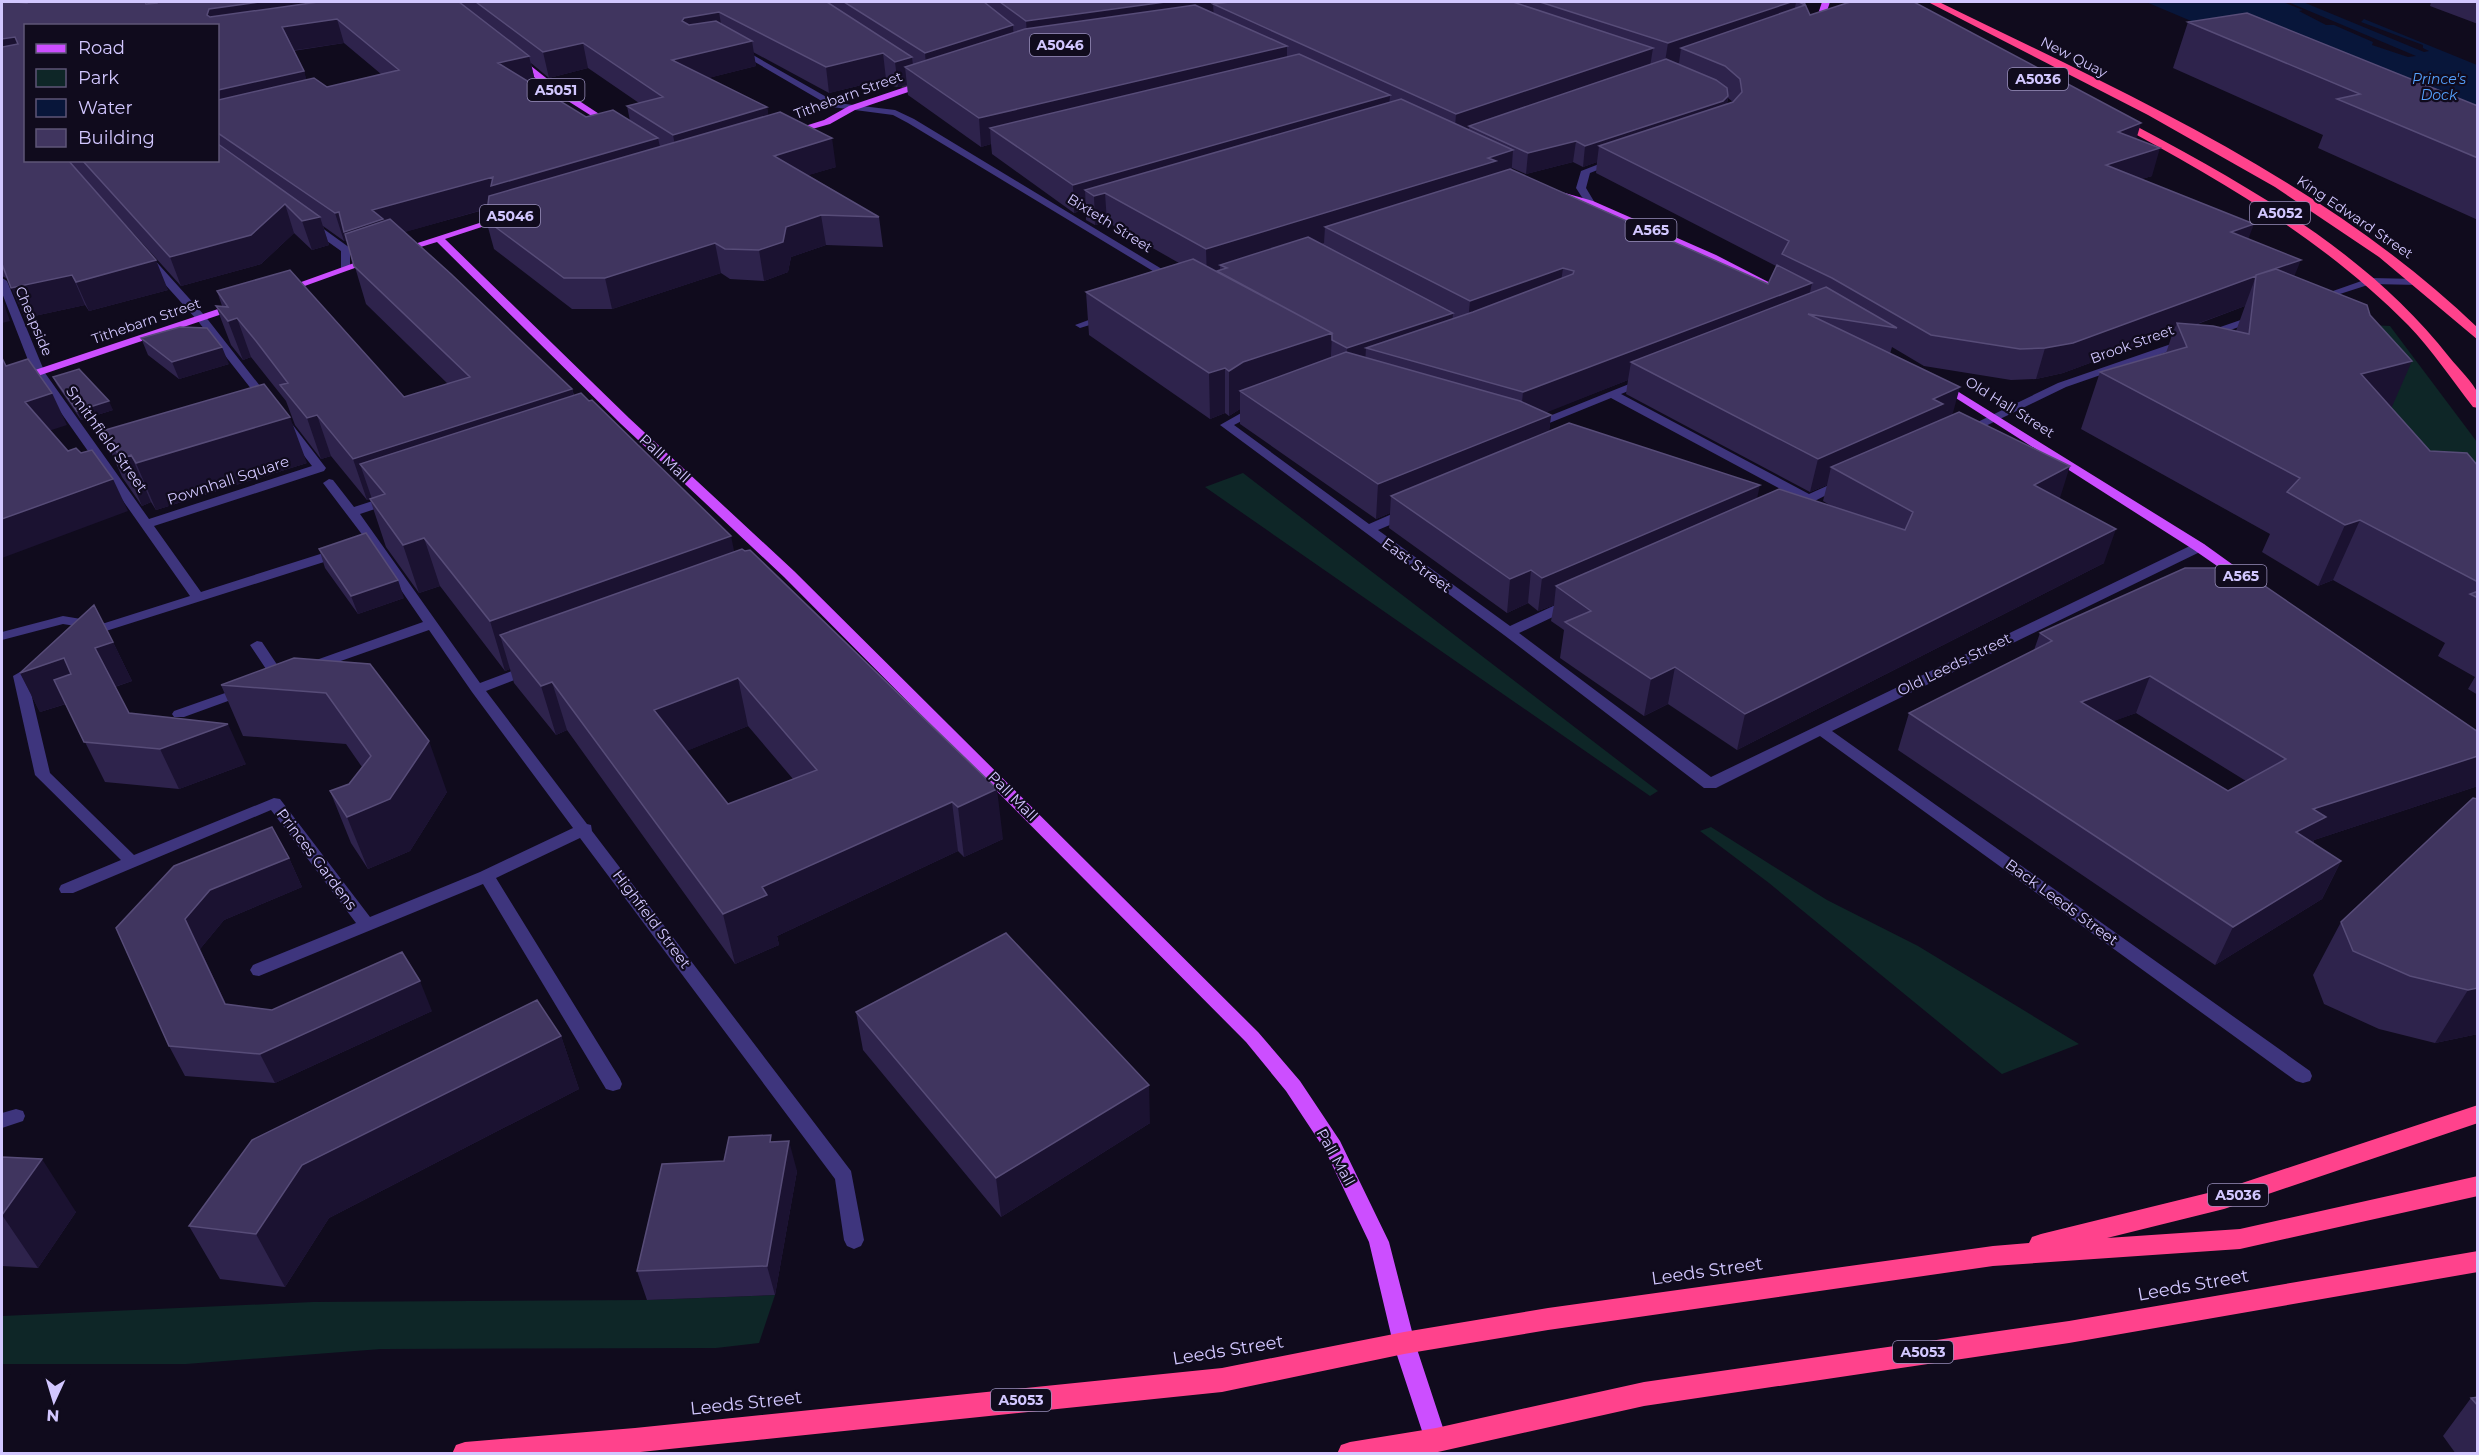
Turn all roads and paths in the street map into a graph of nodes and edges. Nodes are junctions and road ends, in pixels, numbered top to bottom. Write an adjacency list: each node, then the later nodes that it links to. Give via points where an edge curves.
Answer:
1 (25, 2): 6 (street)
2 (151, 2): 7 (street)
3 (1826, 2): 5 (main road)
4 (1933, 2): 17 (highway, New Quay / A5036)
5 (1822, 14)
6 (30, 24)
7 (159, 24)
8 (728, 43): 13 (street, Bixteth Street, via 836,105)
9 (506, 51): 15 (main road, A5051, via 552,87)
10 (917, 76): 12 (street)
11 (938, 79): 12 (main road, Tithebarn Street)
12 (927, 83): 13 (main road, Tithebarn Street)
13 (852, 108): 16 (main road, Tithebarn Street, via 827,122); 23 (street, Bixteth Street, via 895,112 974,154)
14 (2102, 112): 29 (highway, A5052, via 2261,201)
15 (616, 128)
16 (783, 134)
17 (2202, 139): 30 (highway, King Edward Street / A5052, via 2317,209)
18 (1628, 156): 20 (street, via 1586,171 1580,181 1581,193)
19 (1549, 190): 20 (main road, A565)
20 (1590, 203): 33 (main road, A565, via 1712,256)
21 (1088, 213): 23 (street)
22 (517, 214): 25 (main road, A5046)
23 (1073, 218): 31 (street, Bixteth Street)
24 (304, 219): 27 (street, via 346,250)
25 (438, 238): 27 (main road, A5046); 89 (main road, Pall Mall, via 620,423 784,576 1236,1021 1293,1086 1333,1146 1379,1242)
26 (142, 252): 38 (street)
27 (346, 268): 32 (main road, A5046)
28 (2, 281): 41 (street, Cheapside)
29 (2370, 281): 30 (street); 35 (street); 47 (highway, A5052, via 2415,324)
30 (2420, 282): 40 (highway, King Edward Street / A5052)
31 (1189, 290)
32 (268, 295)
33 (1790, 296)
34 (246, 303): 38 (main road, Tithebarn Street)
35 (2302, 303)
36 (1118, 313): 39 (street)
37 (2268, 313): 48 (street, Brook Street, via 2062,385)
38 (201, 318): 41 (main road, Tithebarn Street); 58 (street, Pownhall Square, via 320,468)
39 (1080, 325)
40 (2478, 336)
41 (39, 373): 44 (main road, Tithebarn Street); 58 (street, Smithfield Street)
42 (1928, 376): 48 (main road, Old Hall Street / A565)
43 (1653, 377): 45 (street)
44 (2, 385)
45 (1612, 394): 50 (street, via 1521,429); 54 (street)
46 (1269, 404): 59 (street, East Street, via 1226,425)
47 (2478, 404)
48 (1997, 417): 49 (street, Brook Street); 61 (main road, Old Hall Street / A565)
49 (1955, 435)
50 (1539, 436)
51 (1861, 476): 54 (street)
52 (329, 483): 56 (street, Highfield Street)
53 (406, 494): 56 (street)
54 (1809, 498): 57 (street)
55 (1423, 506): 59 (street)
56 (352, 512): 60 (street, Highfield Street)
57 (1781, 512)
58 (147, 524): 63 (street, Smithfield Street)
59 (1368, 529): 66 (street, East Street)
60 (364, 545): 63 (street); 65 (street, Highfield Street)
61 (2199, 547): 62 (main road, Old Hall Street / A565); 74 (street, Old Leeds Street)
62 (2263, 591)
63 (198, 597): 67 (street, via 106,627 63,620)
64 (1576, 601): 66 (street)
65 (427, 617): 71 (street); 72 (street, Highfield Street)
66 (1509, 632): 75 (street, East Street)
67 (2, 636)
68 (257, 645): 71 (street)
69 (549, 662): 72 (street)
70 (20, 676): 77 (street, via 43,775)
71 (268, 682): 73 (street)
72 (477, 689): 76 (street, Highfield Street)
73 (179, 714)
74 (1820, 729): 75 (street, Old Leeds Street); 82 (street, Back Leeds Street)
75 (1710, 784)
76 (585, 830): 78 (street, Princes Gardens); 86 (street, Highfield Street, via 844,1177)
77 (132, 862): 79 (street, Princes Gardens); 80 (street, Princes Gardens, via 274,803)
78 (486, 876): 80 (street, Princes Gardens); 83 (street)
79 (67, 889)
80 (366, 924): 81 (street, Princes Gardens)
81 (260, 970)
82 (2303, 1076)
83 (613, 1084)
84 (2478, 1114): 87 (highway, Leeds Street / A5036, via 2224,1199)
85 (2478, 1186): 87 (highway, Leeds Street / A5053, via 2240,1239)
86 (854, 1240)
87 (1993, 1256): 89 (highway, Leeds Street / A5053)
88 (2478, 1262): 90 (highway, Leeds Street / A5053, via 2069,1332 1644,1394)
89 (1404, 1343): 90 (main road, Pall Mall); 91 (highway, Leeds Street / A5053, via 1222,1380)
90 (1437, 1447): 92 (highway, Leeds Street / A5053)
91 (465, 1454)
92 (1350, 1454)

